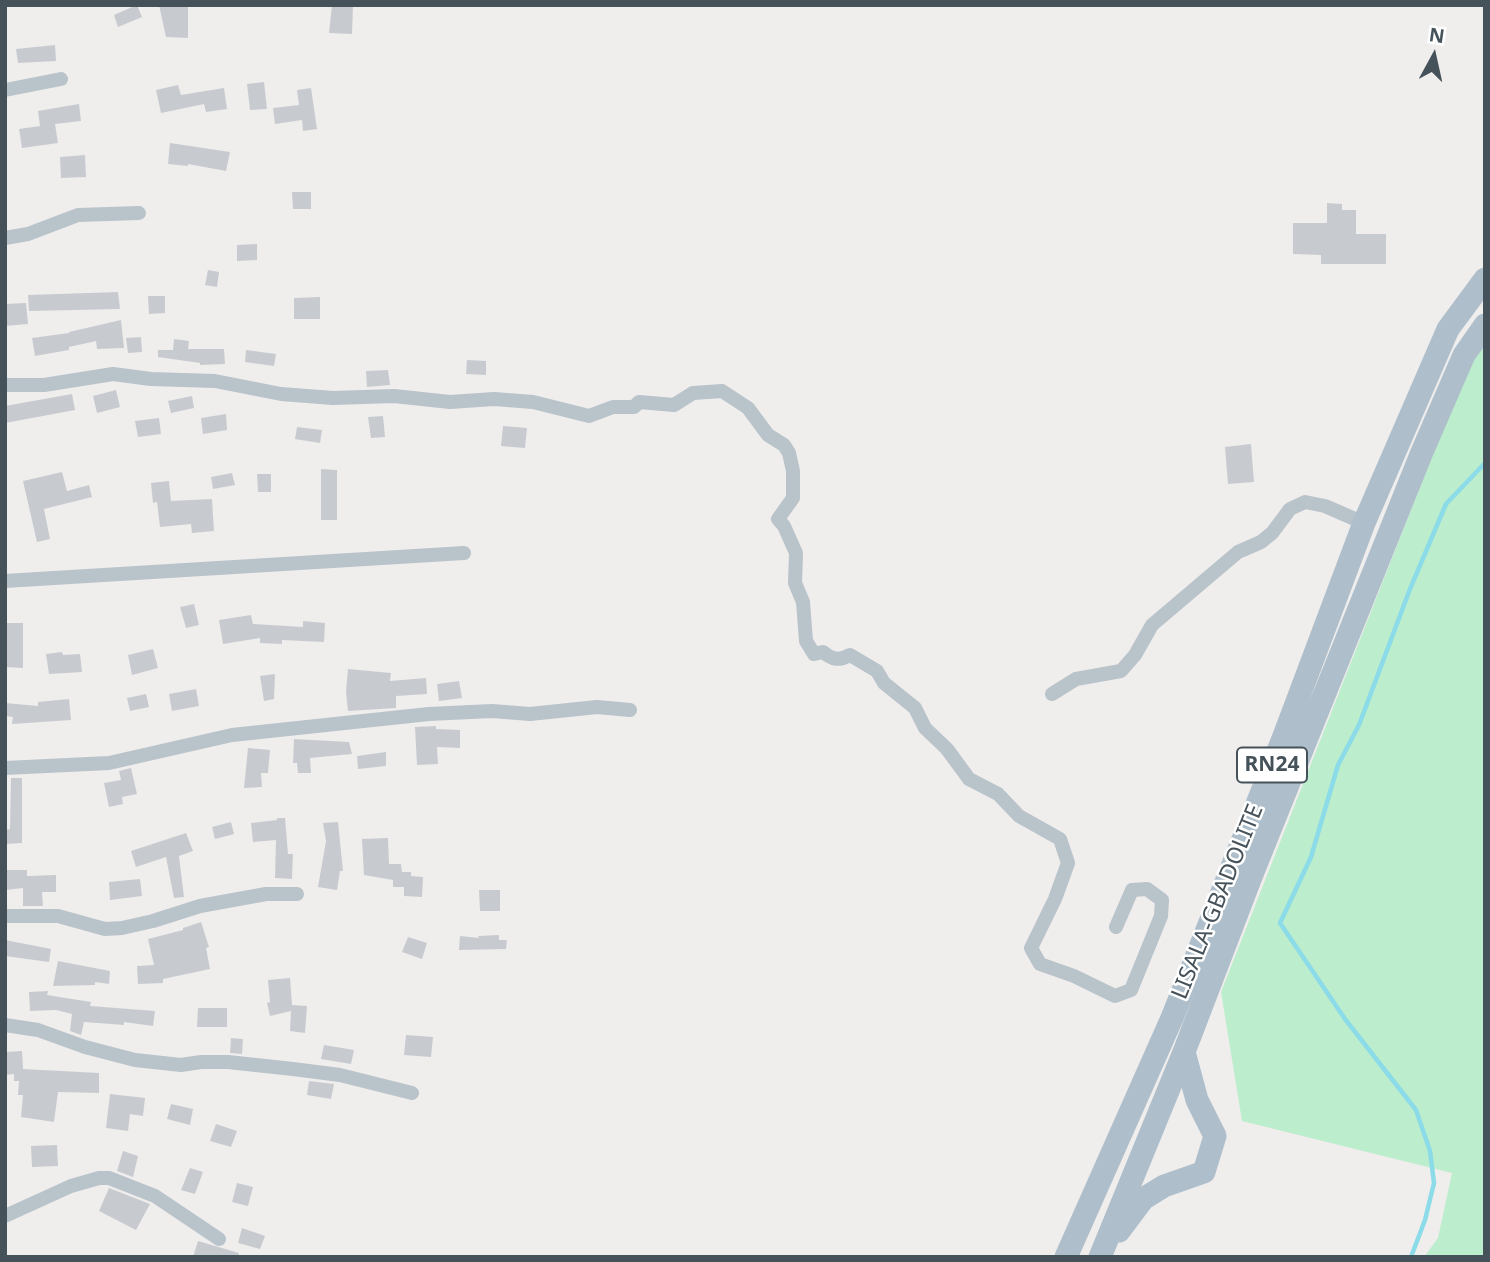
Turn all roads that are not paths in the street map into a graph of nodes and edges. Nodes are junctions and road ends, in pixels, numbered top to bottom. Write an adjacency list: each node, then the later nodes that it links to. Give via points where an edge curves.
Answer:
1 (61, 79): 2 (street)
2 (5, 90)
3 (139, 213): 4 (street, via 78,215)
4 (5, 238)
5 (1485, 279): 8 (main road, LISALA-GBADOLITE / RN24, via 1448,328)
6 (1485, 325): 18 (main road, LISALA-GBADOLITE / RN24, via 1464,355 1422,452)
7 (5, 385): 16 (street, via 44,385 113,374 215,381 333,398 533,402 589,416 639,402 674,405 693,393 722,391 748,408 789,453 793,498 778,519 796,553 795,583 803,602 806,641 814,654 823,652 832,659 850,655 877,671 884,683 915,708 925,728 969,779 1060,839 1068,863 1031,948 1040,964 1115,996 1130,990 1161,916 1162,900 1147,889 1132,890)
8 (1364, 523): 11 (street, via 1305,502 1290,509 1272,533 1238,552 1152,625 1121,671 1076,679); 23 (main road, LISALA-GBADOLITE / RN24, via 1172,1018)
9 (464, 553): 10 (street)
10 (5, 581)
11 (1052, 694)
12 (630, 710): 13 (street, via 597,707 530,714 429,714 232,734 110,763)
13 (5, 768)
14 (296, 894): 15 (street, via 266,894 200,906 122,928 105,929 58,916)
15 (5, 915)
16 (1116, 927)
17 (5, 1025): 19 (street, via 38,1030 135,1060 293,1069)
18 (1184, 1052): 22 (main road, LISALA-GBADOLITE / RN24); 22 (main road, via 1191,1083 1215,1136 1204,1172 1143,1199)
19 (412, 1093)
20 (5, 1216): 21 (street, via 71,1186 109,1178 155,1196)
21 (219, 1239)
22 (1101, 1255)
23 (1066, 1257)

